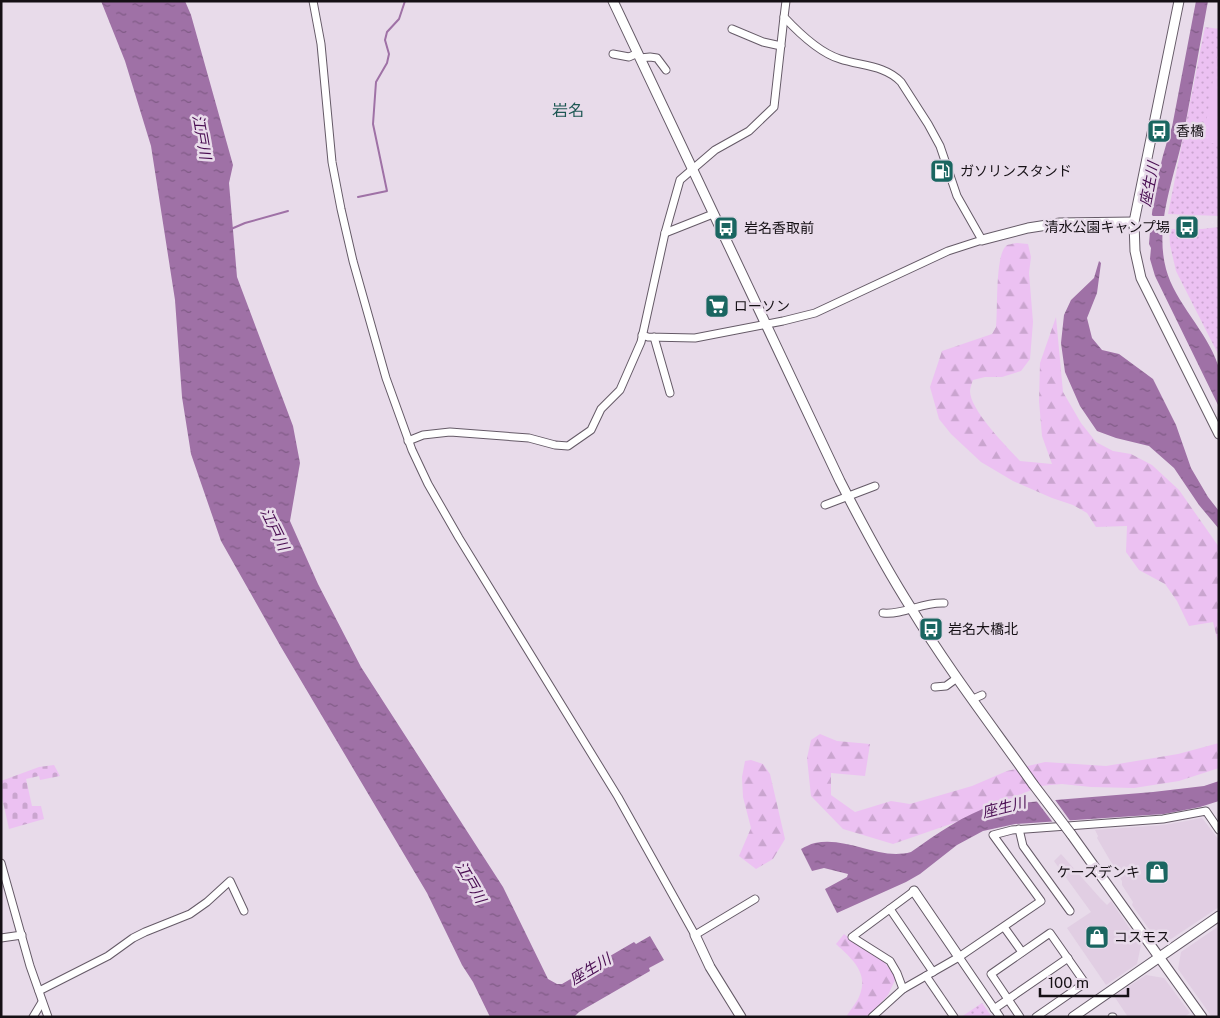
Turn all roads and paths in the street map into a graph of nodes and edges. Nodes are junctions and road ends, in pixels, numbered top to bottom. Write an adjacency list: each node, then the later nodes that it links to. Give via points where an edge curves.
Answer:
1 (313, 1): 21 (street, via 321,44 332,162 341,209 386,378)
2 (613, 1): 9 (street)
3 (786, 1): 5 (street)
4 (1179, 1): 13 (street)
5 (784, 17): 7 (street); 15 (street, via 827,53 896,76 940,146 957,196)
6 (732, 29): 7 (street)
7 (781, 46): 11 (street, via 774,107 749,132 715,150)
8 (613, 54): 9 (street)
9 (639, 56): 10 (street, via 657,58); 11 (street)
10 (666, 70)
11 (692, 169): 12 (street); 14 (street, via 678,184)
12 (713, 214): 14 (street); 16 (street)
13 (1134, 222): 15 (street, via 1040,225); 20 (street, via 1134,251 1141,278)
14 (665, 232): 17 (street)
15 (982, 240): 16 (street, via 948,251 815,313)
16 (766, 324): 18 (street, via 695,338); 23 (street)
17 (642, 335): 18 (street); 21 (street, via 620,390 601,409 591,430 572,444 561,446 530,438 450,432)
18 (654, 337): 19 (street)
19 (670, 393)
20 (1219, 434)
21 (408, 440): 42 (street, via 428,484 459,538 618,797)
22 (875, 486): 23 (street)
23 (848, 497): 24 (street); 26 (street)
24 (825, 504)
25 (944, 603): 26 (street, via 932,602)
26 (911, 609): 27 (street); 28 (street)
27 (883, 613)
28 (957, 678): 29 (street, via 946,686); 31 (street)
29 (935, 687)
30 (982, 695): 31 (street)
31 (973, 699): 47 (street, bridge)
32 (1019, 829): 33 (street, via 1163,820 1206,811); 38 (street, via 1023,846); 41 (street, via 992,835 1041,901)
33 (1219, 830)
34 (1, 863): 43 (street)
35 (914, 891): 37 (street); 46 (street)
36 (755, 899): 42 (street)
37 (890, 909): 49 (street); 50 (street, via 852,937 890,960)
38 (1070, 910)
39 (244, 911): 51 (street, via 230,880 190,914 139,935 108,956)
40 (1219, 916): 47 (street)
41 (1004, 927): 45 (street); 46 (street)
42 (695, 935): 58 (street, via 710,967)
43 (22, 936): 44 (street); 51 (street)
44 (1, 938)
45 (1022, 952): 48 (street, via 1050,933); 52 (street, via 991,974)
46 (959, 957): 49 (street); 54 (street)
47 (1159, 957): 63 (street); 64 (street)
48 (1068, 958): 52 (street); 62 (street, via 1085,983)
49 (929, 974): 50 (street); 59 (street)
50 (903, 989): 55 (street)
51 (39, 991): 53 (street)
52 (1007, 999): 54 (street); 61 (street)
53 (42, 1002): 56 (street); 57 (street)
54 (994, 1008): 60 (street)
55 (875, 1016)
56 (33, 1017)
57 (48, 1017)
58 (741, 1017)
59 (954, 1017)
60 (1000, 1017)
61 (1020, 1017)
62 (1036, 1017)
63 (1073, 1017)
64 (1202, 1017)

